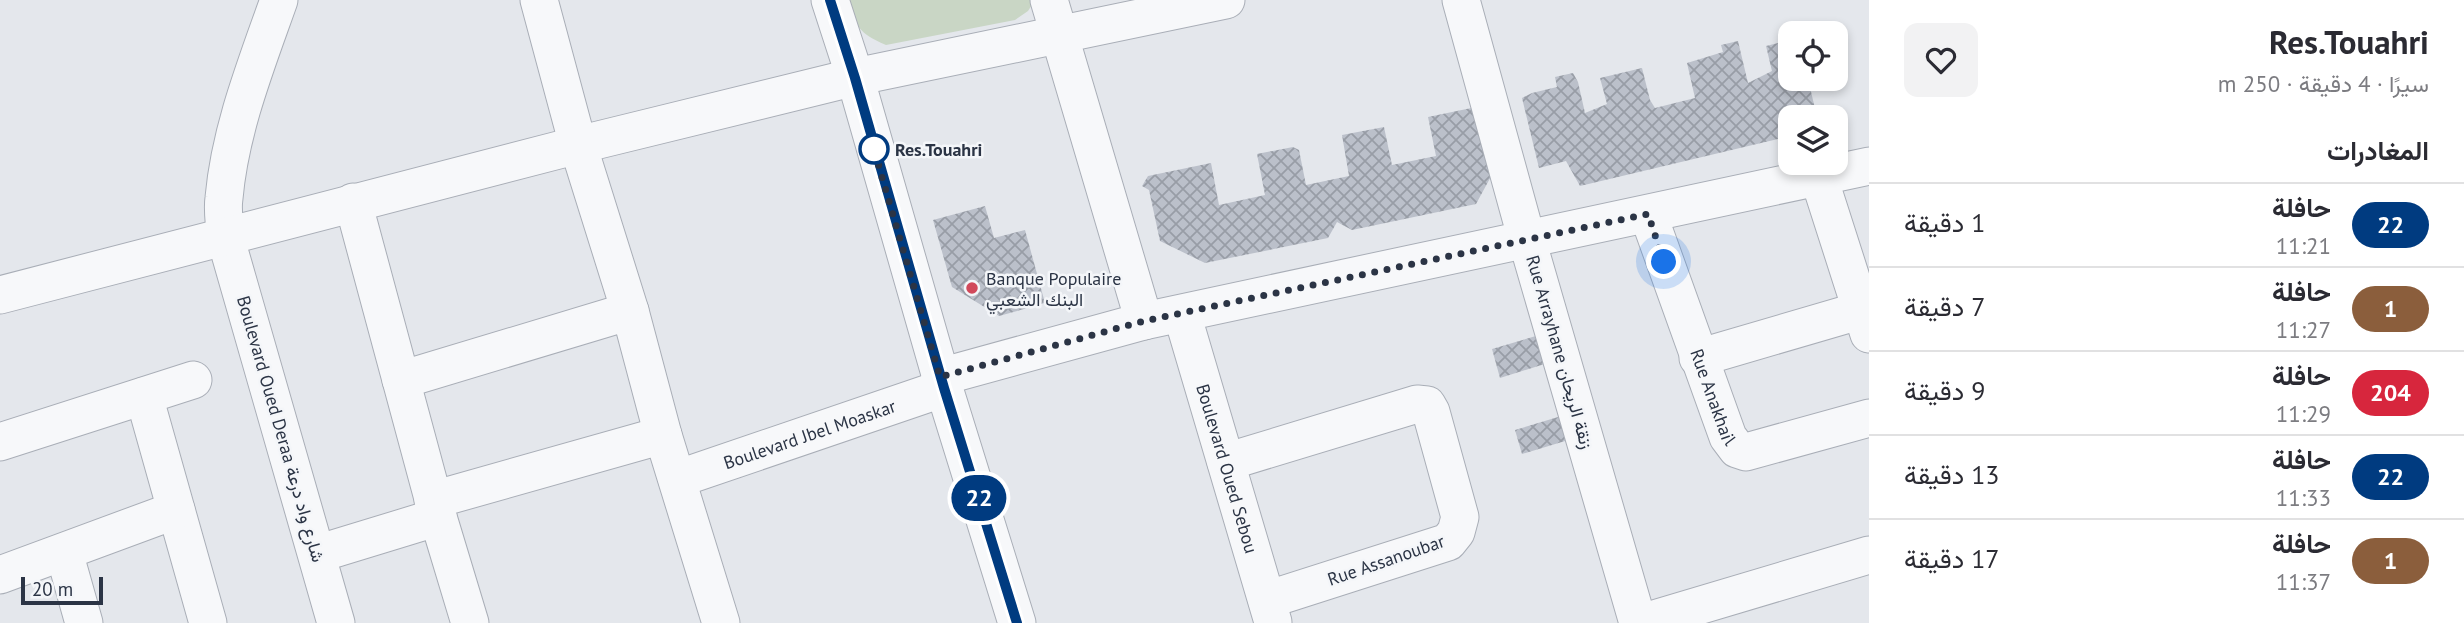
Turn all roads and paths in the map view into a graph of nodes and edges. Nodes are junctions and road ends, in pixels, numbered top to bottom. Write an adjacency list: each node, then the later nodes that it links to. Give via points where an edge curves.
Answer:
1 (279, 0): 14 (street, Boulevard Oued Deraa شارع واد درعة, via 243,102 231,154 223,201)
2 (539, 0): 9 (street)
3 (830, 0): 8 (street)
4 (1048, 0): 7 (street)
5 (1226, 0): 7 (street)
6 (1461, 0): 15 (street, Rue Arrayhane زنقة الريحان)
7 (1059, 34): 8 (street); 19 (street)
8 (855, 78): 9 (street); 24 (street)
9 (578, 145): 12 (street); 17 (street)
10 (1869, 166): 11 (street, Boulevard Jbel Moaskar)
11 (1819, 178): 13 (street, Boulevard Jbel Moaskar); 20 (street)
12 (353, 202): 14 (street); 23 (street)
13 (1648, 214): 15 (street, Boulevard Jbel Moaskar); 21 (street, Rue Anakhail)
14 (225, 236): 16 (street); 34 (street, Boulevard Oued Deraa شارع واد درعة)
15 (1527, 240): 18 (street, Boulevard Jbel Moaskar); 44 (street, Rue Arrayhane زنقة الريحان)
16 (0, 295)
17 (630, 311): 23 (street); 27 (street)
18 (1182, 314): 19 (street, Boulevard Jbel Moaskar); 29 (street, Boulevard Oued Sebou)
19 (1144, 321): 24 (street, Boulevard Jbel Moaskar)
20 (1865, 323): 21 (street)
21 (1698, 358): 26 (street, Rue Anakhail, via 1728,438 1741,451)
22 (193, 380): 25 (street)
23 (401, 380): 31 (street)
24 (942, 382): 30 (street, Boulevard Jbel Moaskar); 43 (street)
25 (144, 396): 28 (street); 32 (street)
26 (1869, 418)
27 (663, 435): 30 (street); 31 (street)
28 (0, 442)
29 (1226, 462): 37 (street, Boulevard Oued Sebou); 37 (street, Rue Assanoubar, via 1417,404 1427,405 1431,412 1460,517 1448,542)
30 (677, 479): 42 (street)
31 (435, 508): 34 (street); 41 (street)
32 (176, 510): 33 (street); 39 (street)
33 (64, 552): 36 (street); 38 (street)
34 (317, 554): 40 (street, Boulevard Oued Deraa شارع واد درعة)
35 (1869, 555): 44 (street)
36 (0, 575)
37 (1270, 611)
38 (84, 623)
39 (208, 623)
40 (336, 623)
41 (470, 623)
42 (721, 623)
43 (1017, 623)
44 (1640, 623)

